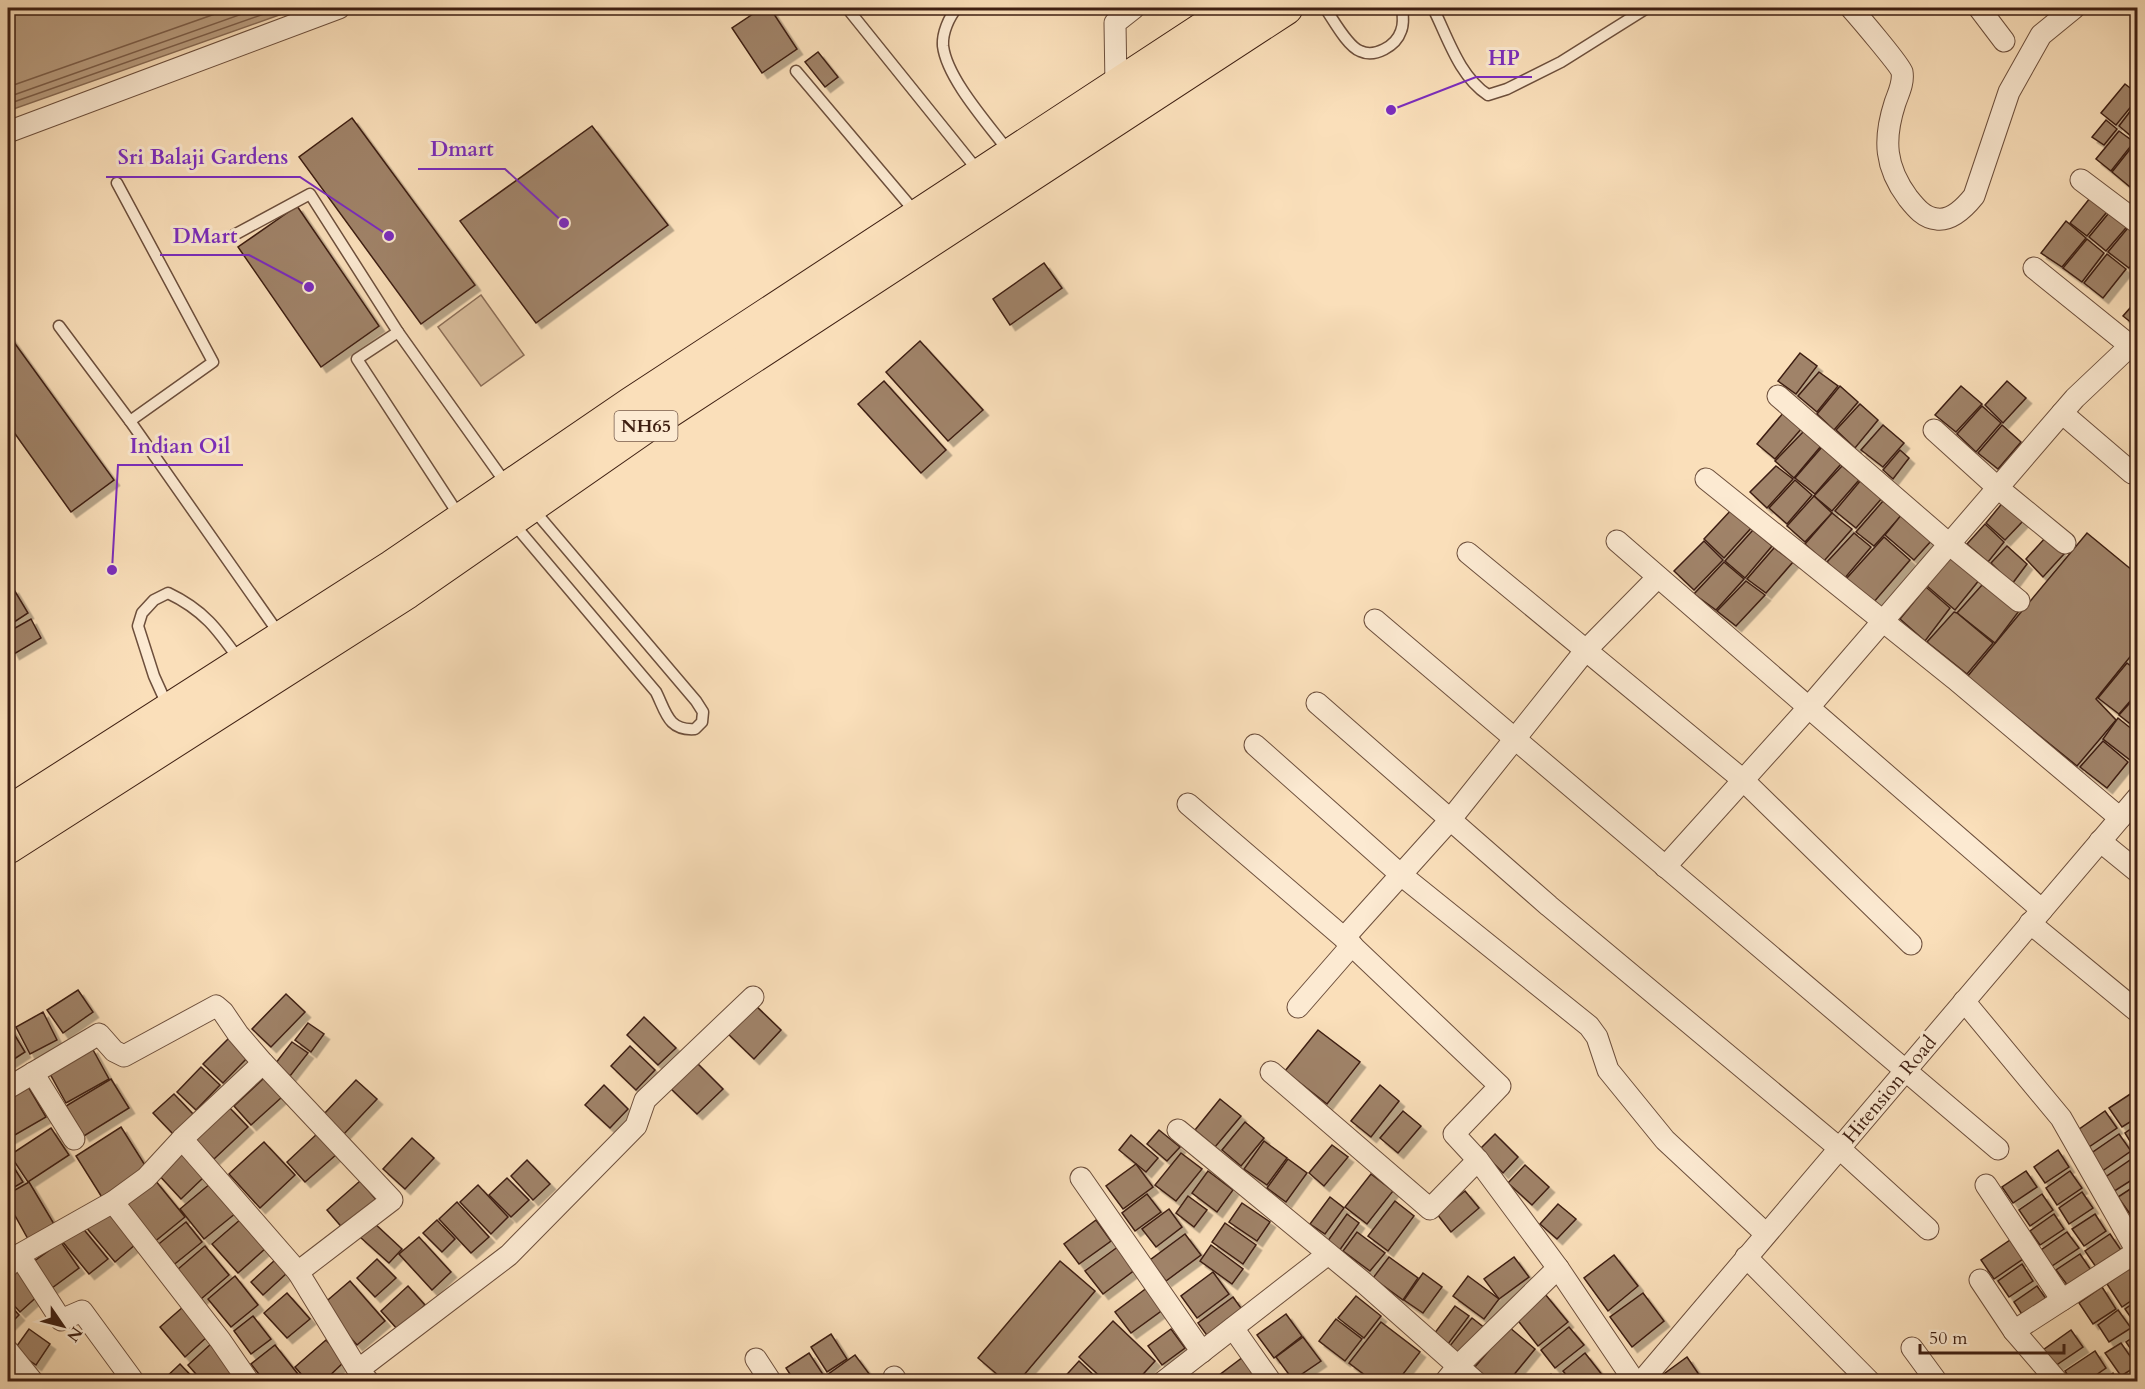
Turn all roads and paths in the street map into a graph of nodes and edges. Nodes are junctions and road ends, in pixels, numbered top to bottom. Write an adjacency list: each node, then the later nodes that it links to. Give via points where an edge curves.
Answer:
1 (339, 8): 17 (street)
2 (847, 8): 19 (lane)
3 (957, 8): 18 (lane, via 949,18 943,44 949,66)
4 (1134, 8): 16 (street, via 1114,23)
5 (1235, 8): 16 (highway, NH65)
6 (1286, 8): 36 (highway, NH65, via 646,426)
7 (1325, 8): 8 (lane, via 1359,51 1375,54 1395,41 1402,30)
8 (1402, 8)
9 (1433, 8): 10 (lane, via 1465,74 1488,95 1561,62)
10 (1647, 8)
11 (1851, 8): 13 (street, via 1902,71 1902,85 1887,132 1891,170 1912,203 1925,216 1939,220 1965,207 1974,196 2009,92 2041,34)
12 (1978, 8): 14 (street)
13 (2074, 8)
14 (2004, 41)
15 (796, 71): 22 (lane)
16 (1116, 86): 18 (highway, NH65)
17 (8, 132)
18 (1011, 154): 19 (highway, NH65)
19 (981, 174): 22 (highway, NH65)
20 (2081, 180): 23 (street)
21 (117, 183): 31 (lane, via 213,362)
22 (918, 216): 36 (highway, NH65, via 631,404)
23 (2138, 223)
24 (234, 235): 27 (lane, via 310,194)
25 (2034, 268): 28 (street)
26 (59, 326): 31 (lane)
27 (398, 332): 36 (lane); 37 (lane, via 357,359)
28 (2134, 349): 30 (street)
29 (1778, 396): 40 (street)
30 (2062, 413): 33 (street); 35 (street)
31 (130, 421): 46 (lane)
32 (1934, 429): 35 (street)
33 (2132, 474)
34 (1706, 479): 45 (street)
35 (1998, 488): 39 (street); 40 (street)
36 (517, 505): 36 (lane, via 696,701 704,712 695,729 675,726 667,717 656,692); 37 (highway, NH65); 61 (highway, NH65, via 407,592)
37 (462, 519): 46 (highway, NH65)
38 (1617, 541): 42 (street)
39 (2065, 543)
40 (1949, 544): 43 (street); 45 (street)
41 (1468, 553): 47 (street)
42 (1658, 577): 47 (street); 50 (street)
43 (2019, 601)
44 (1375, 620): 52 (street)
45 (1883, 621): 50 (street); 58 (street)
46 (282, 638): 48 (highway, NH65)
47 (1585, 651): 52 (street); 54 (street)
48 (242, 663): 51 (highway, NH65); 51 (lane, via 217,629 189,603 168,593 154,600 142,613 138,626)
49 (1317, 703): 59 (street)
50 (1809, 707): 54 (street); 65 (street)
51 (169, 710): 57 (highway, NH65)
52 (1514, 738): 59 (street); 62 (street)
53 (1255, 746): 64 (street)
54 (1743, 780): 62 (street); 67 (street)
55 (2138, 798): 58 (street, Hitension Road)
56 (1188, 804): 66 (street)
57 (8, 813)
58 (2120, 818): 60 (street, Hitension Road)
59 (1450, 820): 64 (street); 80 (street)
60 (2100, 841): 63 (street); 65 (street, Hitension Road)
61 (8, 847)
62 (1665, 867): 73 (street)
63 (2138, 873)
64 (1400, 874): 66 (street); 87 (street, via 1589,1026 1608,1070 1665,1140)
65 (2036, 916): 69 (street, Hitension Road); 71 (street)
66 (1348, 942): 70 (street); 82 (street, via 1500,1086 1454,1134)
67 (1911, 944)
68 (753, 997): 103 (street, via 645,1100 636,1126 508,1255)
69 (1964, 1001): 73 (street, Hitension Road); 88 (street, via 2061,1118)
70 (1298, 1007)
71 (2138, 1012)
72 (263, 1063): 75 (street, via 216,1006 124,1056 99,1034); 79 (street); 93 (street, via 392,1200)
73 (1904, 1071): 80 (street, Hitension Road); 81 (street)
74 (1271, 1072): 82 (street, via 1430,1209)
75 (33, 1073): 76 (street); 78 (street)
76 (8, 1088)
77 (1178, 1130): 89 (street)
78 (74, 1138)
79 (182, 1139): 85 (street, via 146,1178); 93 (street)
80 (1839, 1148): 86 (street); 87 (street, Hitension Road)
81 (1998, 1149)
82 (1478, 1160): 92 (street)
83 (1081, 1178): 100 (street)
84 (1986, 1185): 95 (street)
85 (113, 1202): 91 (street); 106 (street)
86 (1928, 1229)
87 (1766, 1234): 90 (street, Hitension Road)
88 (2137, 1252): 95 (street)
89 (1328, 1254): 96 (street); 102 (street, via 1364,1283)
90 (1746, 1257): 112 (street, Hitension Road); 113 (street)
91 (13, 1260): 105 (street, via 60,1320 82,1311)
92 (1558, 1268): 102 (street); 111 (street)
93 (298, 1272): 103 (street)
94 (1980, 1280): 97 (street)
95 (2062, 1300): 97 (street)
96 (1233, 1328): 100 (street); 109 (street)
97 (2014, 1331): 115 (street)
98 (1912, 1348): 114 (street)
99 (8, 1351): 104 (street)
100 (1202, 1352): 108 (street)
101 (756, 1359): 107 (street)
102 (1451, 1374): 110 (street)
103 (364, 1376)
104 (33, 1382)
105 (135, 1382)
106 (249, 1382)
107 (771, 1382)
108 (1163, 1382)
109 (1271, 1382)
110 (1476, 1382)
111 (1635, 1382)
112 (1641, 1382)
113 (1870, 1382)
114 (1937, 1382)
115 (2058, 1382)

